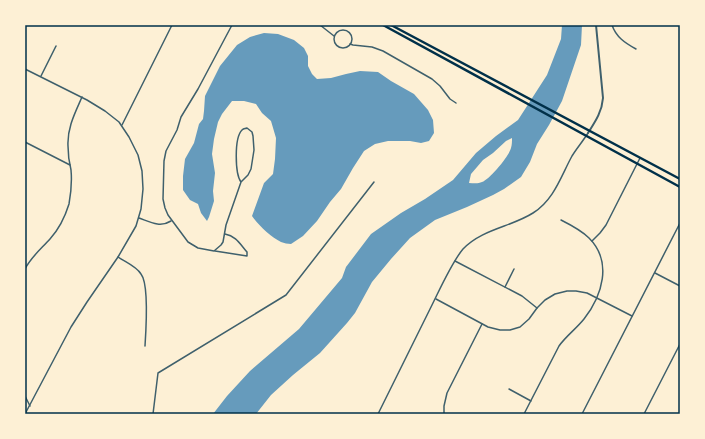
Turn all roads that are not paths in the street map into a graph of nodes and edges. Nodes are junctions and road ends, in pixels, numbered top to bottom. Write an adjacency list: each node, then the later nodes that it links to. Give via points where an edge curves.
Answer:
1 (172, 25): 16 (street)
2 (232, 25): 28 (street, via 180,119 166,151 162,198)
3 (320, 25): 8 (street)
4 (383, 25): 17 (main road, via 559,121)
5 (391, 25): 17 (main road)
6 (596, 25): 17 (street, via 603,98 600,113)
7 (612, 25): 11 (street, via 619,38)
8 (334, 36): 9 (street, via 339,47); 9 (street, via 340,30 347,31 352,40)
9 (350, 44): 15 (street, via 383,51 432,79)
10 (56, 46): 13 (street)
11 (636, 49)
12 (25, 69): 13 (street)
13 (41, 76): 14 (street)
14 (82, 97): 16 (street, via 105,110); 21 (street, via 69,130)
15 (456, 103)
16 (122, 125): 26 (street, via 133,143 142,171 143,197)
17 (588, 133): 19 (main road); 20 (main road); 34 (street, via 544,204 535,212 475,239)
18 (25, 142): 21 (street)
19 (640, 158): 20 (street); 22 (main road)
20 (637, 164): 25 (main road); 31 (street, via 606,225)
21 (70, 165): 35 (street, via 71,192 64,218)
22 (680, 179)
23 (241, 182): 23 (street, via 237,171 237,146 241,131 247,128 253,135 254,150 250,171); 30 (street)
24 (374, 182): 52 (street, via 286,295 158,373)
25 (680, 187)
26 (139, 218): 28 (street, via 160,225); 33 (street)
27 (561, 220): 31 (street)
28 (171, 221): 32 (street, via 188,242 198,248)
29 (680, 223): 37 (street)
30 (225, 234): 32 (street, via 223,242); 32 (street, via 234,238 247,252 247,256)
31 (592, 241): 40 (street, via 601,256 603,269 602,284)
32 (214, 251)
33 (118, 257): 46 (street, via 139,271 143,278 146,301); 50 (street, via 71,327)
34 (455, 261): 39 (street); 41 (street)
35 (25, 269)
36 (514, 269): 39 (street)
37 (655, 273): 38 (street); 43 (street)
38 (680, 286)
39 (505, 287): 42 (street)
40 (596, 297): 42 (street, via 579,291 564,291 550,296); 43 (street); 49 (street, via 583,321 559,346)
41 (435, 299): 44 (street); 53 (street)
42 (537, 308): 44 (street, via 530,319 513,329 499,330)
43 (632, 316): 56 (street)
44 (482, 324): 54 (street, via 447,393)
45 (680, 344): 57 (street)
46 (145, 346)
47 (508, 389): 49 (street)
48 (25, 396): 50 (street)
49 (531, 401): 55 (street)
50 (30, 406): 51 (street)
51 (25, 414)
52 (153, 414)
53 (378, 414)
54 (444, 414)
55 (524, 414)
56 (582, 414)
57 (644, 414)

